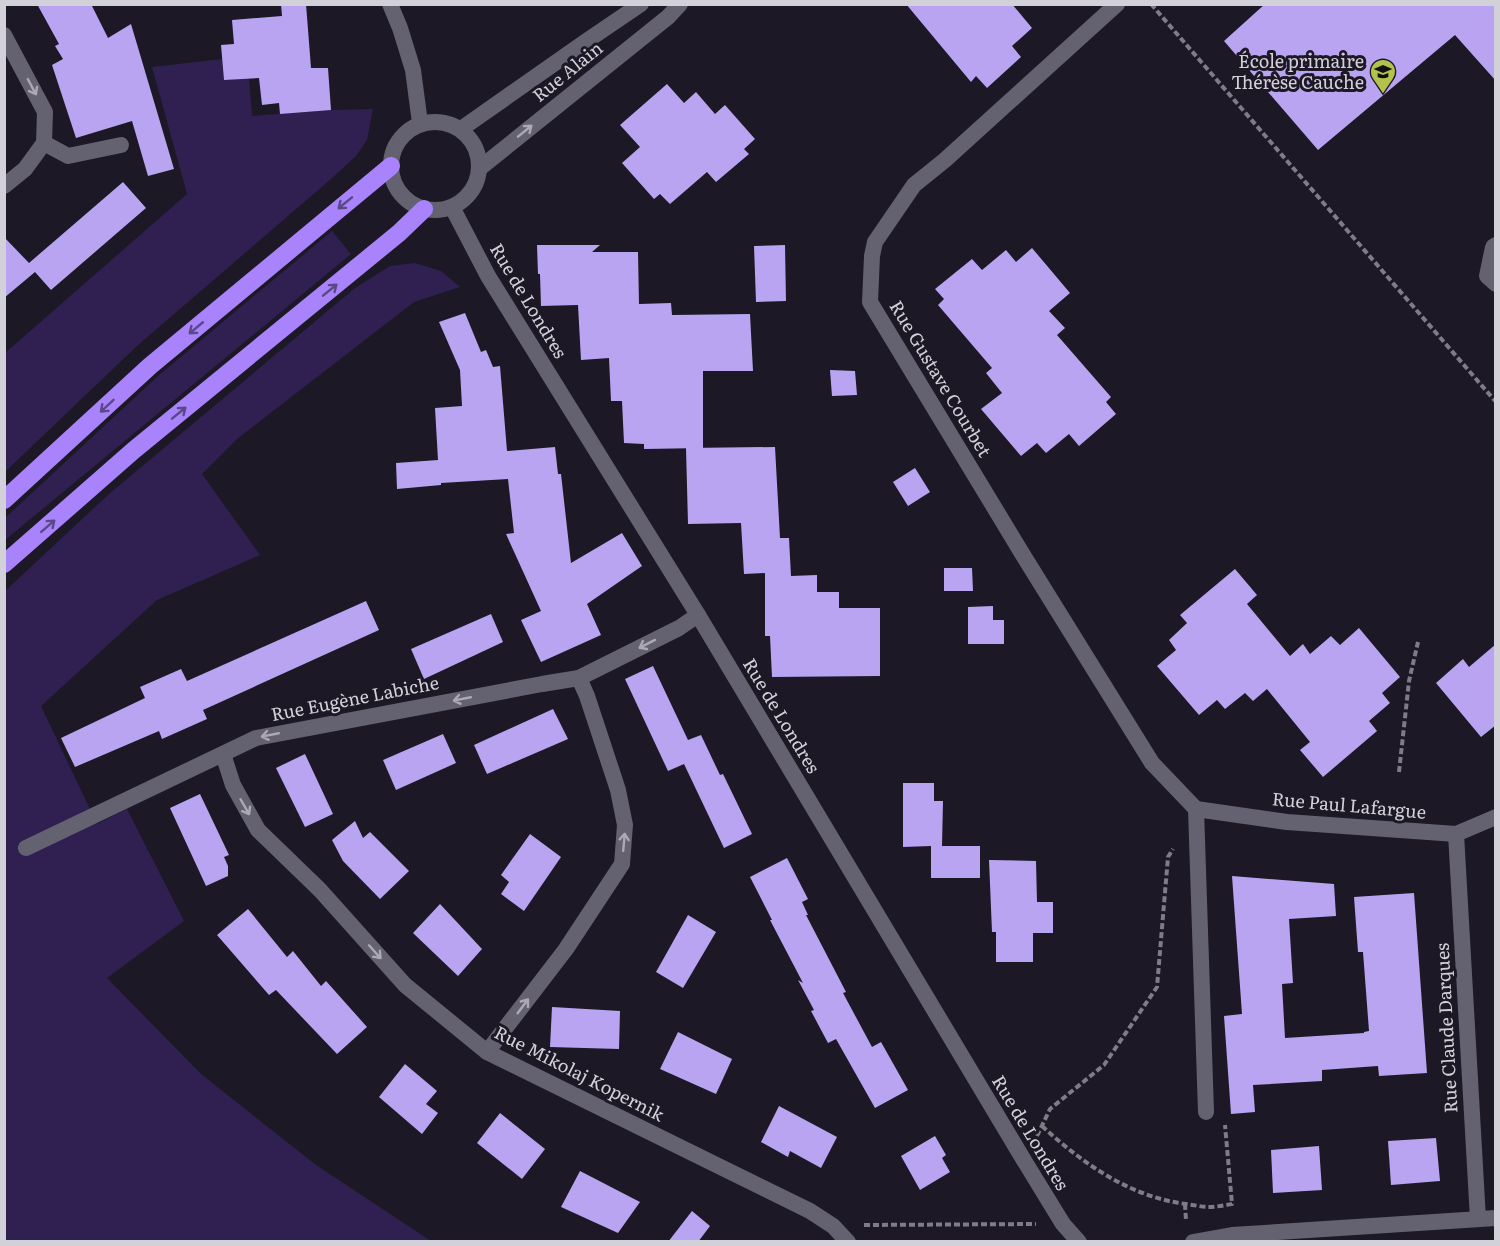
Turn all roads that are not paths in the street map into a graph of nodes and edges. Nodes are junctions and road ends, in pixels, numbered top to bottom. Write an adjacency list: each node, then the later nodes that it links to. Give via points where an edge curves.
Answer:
1 (390, 4): 6 (street, via 413,70)
2 (641, 4): 7 (street, Rue Alain)
3 (680, 4): 11 (street, Rue Alain, one-way to 3)
4 (1117, 4): 22 (street, Rue Gustave Courbet, via 914,185 875,242 870,302 1152,763)
5 (4, 35): 8 (street, one-way to 8, via 45,112)
6 (420, 123): 7 (street, via 448,123); 10 (street, via 405,133 394,148)
7 (461, 129): 11 (street, via 472,140)
8 (44, 143): 9 (street, via 68,156); 12 (street, via 25,169)
9 (121, 145)
10 (391, 166): 14 (street, via 400,193); 17 (highway, one-way to 17, via 150,366)
11 (480, 168): 13 (street, via 471,192)
12 (4, 186)
13 (452, 207): 14 (street); 19 (street, Rue de Londres, via 488,276)
14 (424, 209): 18 (highway, one-way to 14, via 134,450)
15 (1496, 245): 16 (street, via 1487,276)
16 (1496, 285)
17 (4, 500)
18 (4, 564)
19 (698, 615): 20 (street, Rue Eugène Labiche, one-way to 20); 31 (street, Rue de Londres, via 1025,1162 1063,1224)
20 (579, 678): 21 (street, Rue Eugène Labiche, one-way to 21, via 256,738); 26 (street, one-way to 20, via 566,949 622,864 626,825 618,790)
21 (223, 754): 25 (street, Rue Eugène Labiche); 26 (street, Rue Mikolaj Kopernik, one-way to 26, via 232,785 258,830 320,890 405,985)
22 (1196, 809): 24 (street, Rue Paul Lafargue, via 1287,822); 27 (street)
23 (1496, 817): 24 (street, Rue Paul Lafargue)
24 (1456, 834): 29 (street, Rue Claude Darques)
25 (26, 848)
26 (488, 1052): 30 (street, Rue Mikolaj Kopernik, via 810,1211)
27 (1206, 1112)
28 (1496, 1218): 29 (street)
29 (1478, 1219): 32 (street, via 1232,1235)
30 (848, 1242)
31 (1079, 1242)
32 (1193, 1242)

